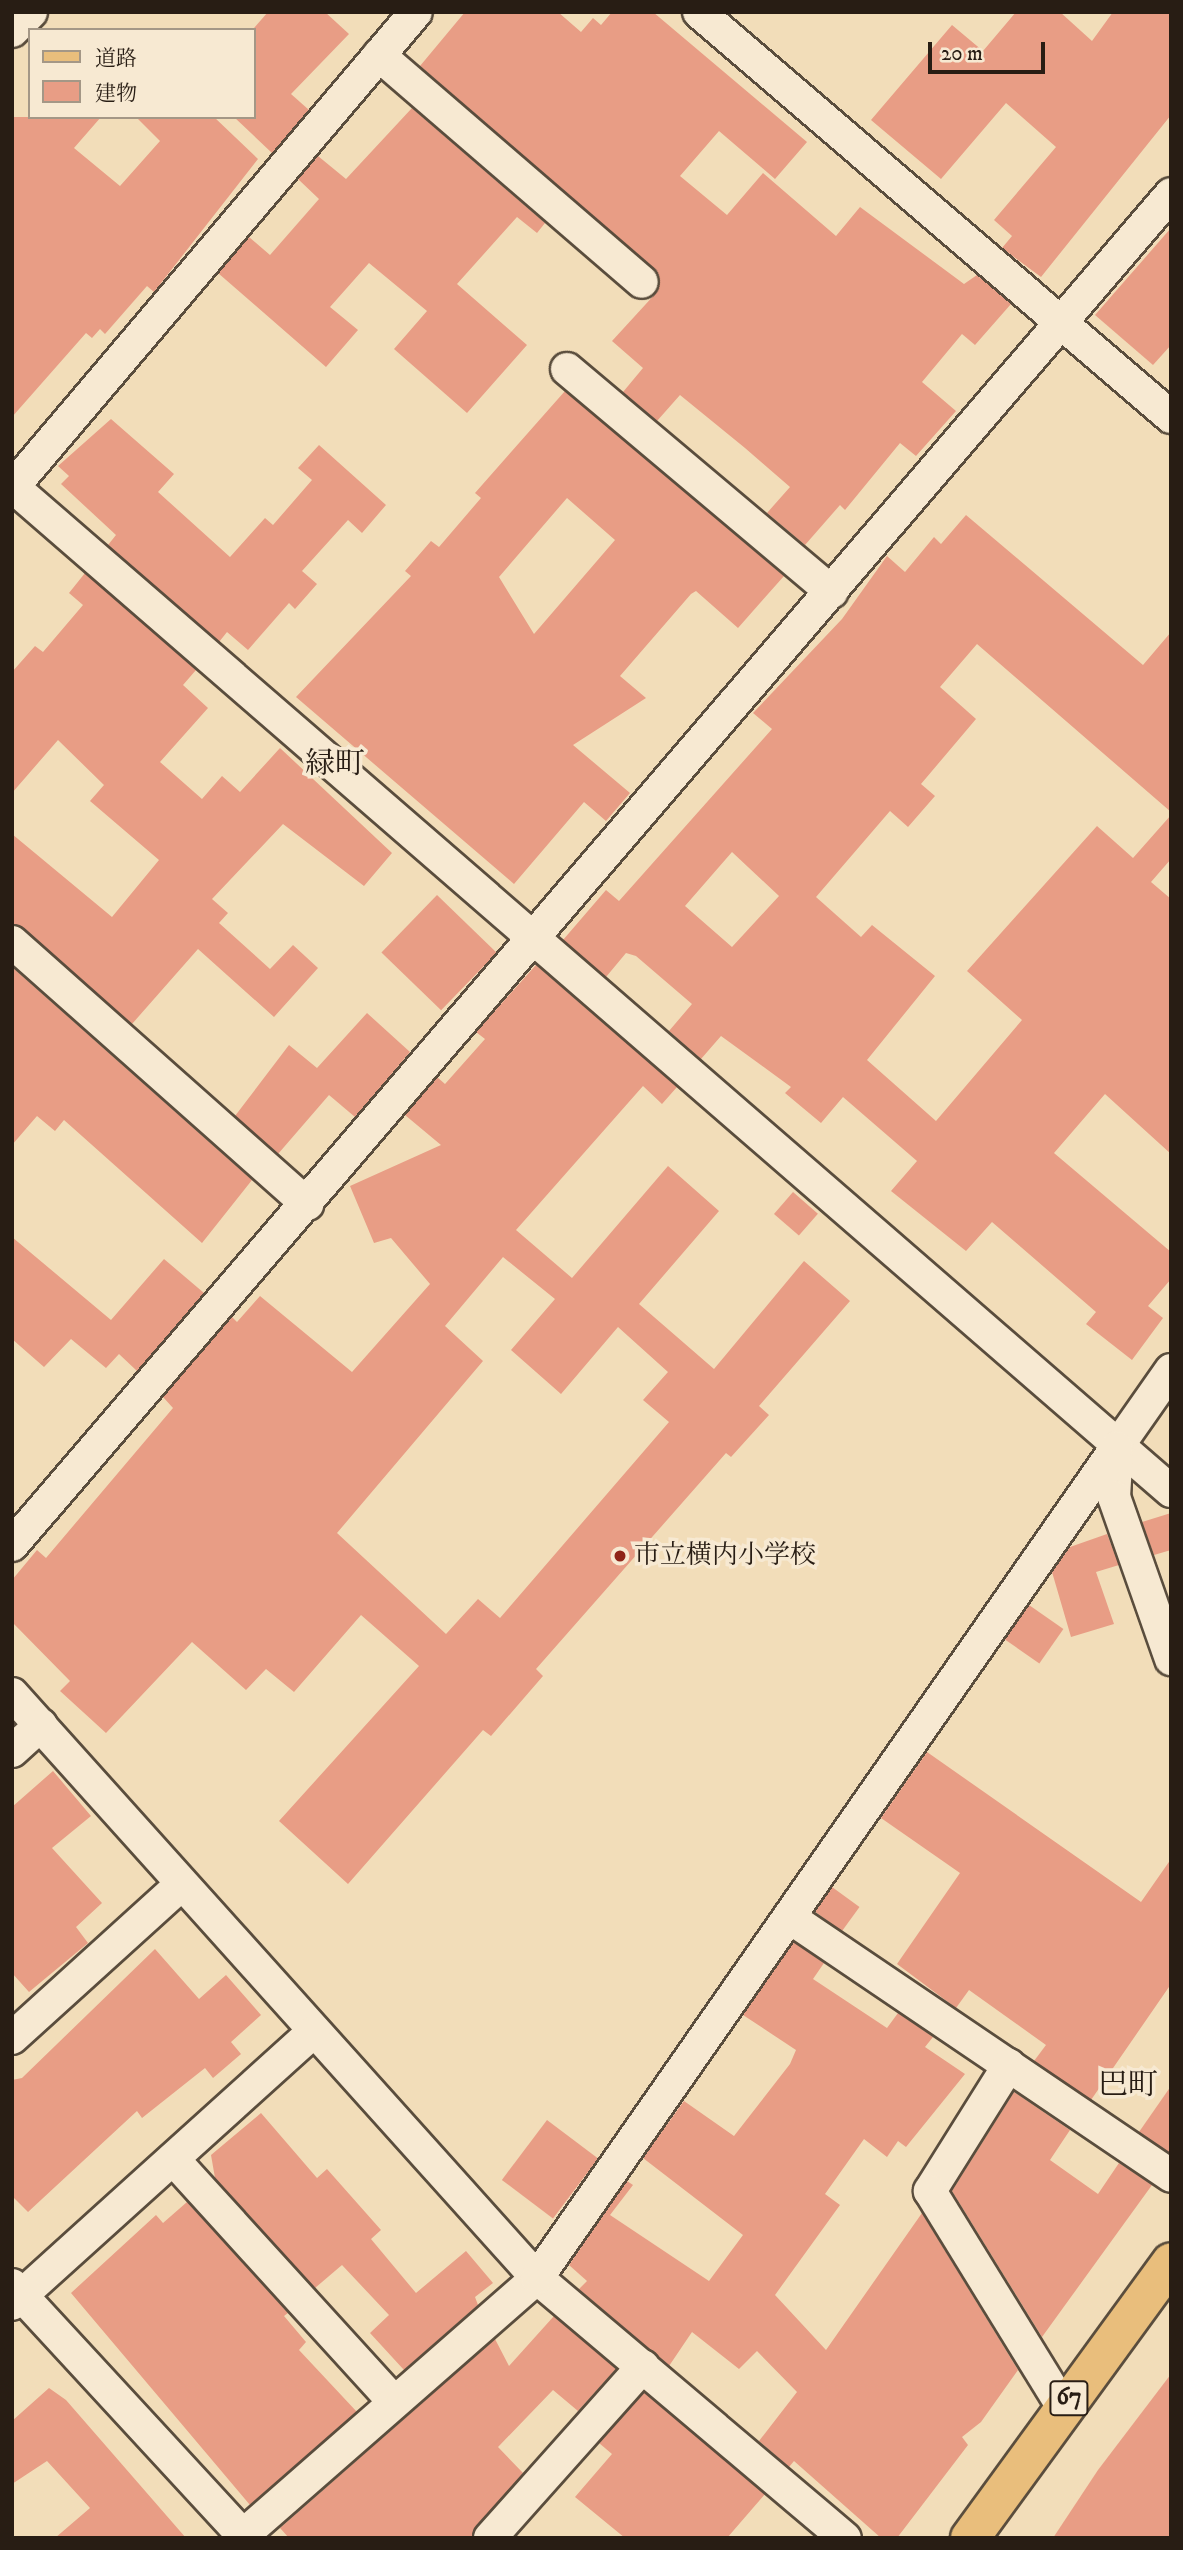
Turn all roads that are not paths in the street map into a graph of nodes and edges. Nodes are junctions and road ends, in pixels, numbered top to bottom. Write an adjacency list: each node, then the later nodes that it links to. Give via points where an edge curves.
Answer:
1 (31, 12): 4 (street)
2 (416, 12): 5 (street)
3 (699, 12): 8 (street)
4 (12, 31)
5 (379, 55): 7 (street); 11 (street)
6 (1171, 194): 8 (street)
7 (642, 282)
8 (1063, 322): 10 (street); 12 (street)
9 (567, 369): 12 (street)
10 (1171, 417)
11 (13, 487): 14 (street)
12 (832, 592): 14 (street)
13 (12, 942): 15 (street)
14 (534, 942): 15 (street); 17 (street)
15 (307, 1204): 19 (street)
16 (1171, 1370): 17 (street)
17 (1117, 1447): 18 (street); 20 (street, via 1114,1497); 25 (street)
18 (1171, 1490)
19 (12, 1545)
20 (1171, 1659)
21 (12, 1694): 22 (street)
22 (41, 1725): 23 (street); 24 (street)
23 (12, 1751)
24 (182, 1884): 26 (street); 27 (street)
25 (789, 1917): 28 (street); 32 (street)
26 (314, 2031): 29 (street); 32 (street)
27 (12, 2038)
28 (1009, 2065): 30 (street); 36 (street, via 930,2191)
29 (173, 2159): 33 (street); 35 (street)
30 (1171, 2176)
31 (1171, 2262): 36 (main road, 67)
32 (537, 2278): 34 (street); 35 (street)
33 (15, 2295): 37 (street)
34 (643, 2366): 38 (street); 39 (street)
35 (394, 2402): 37 (street)
36 (1063, 2407): 40 (main road, 67)
37 (242, 2536)
38 (490, 2538)
39 (845, 2538)
40 (970, 2538)

